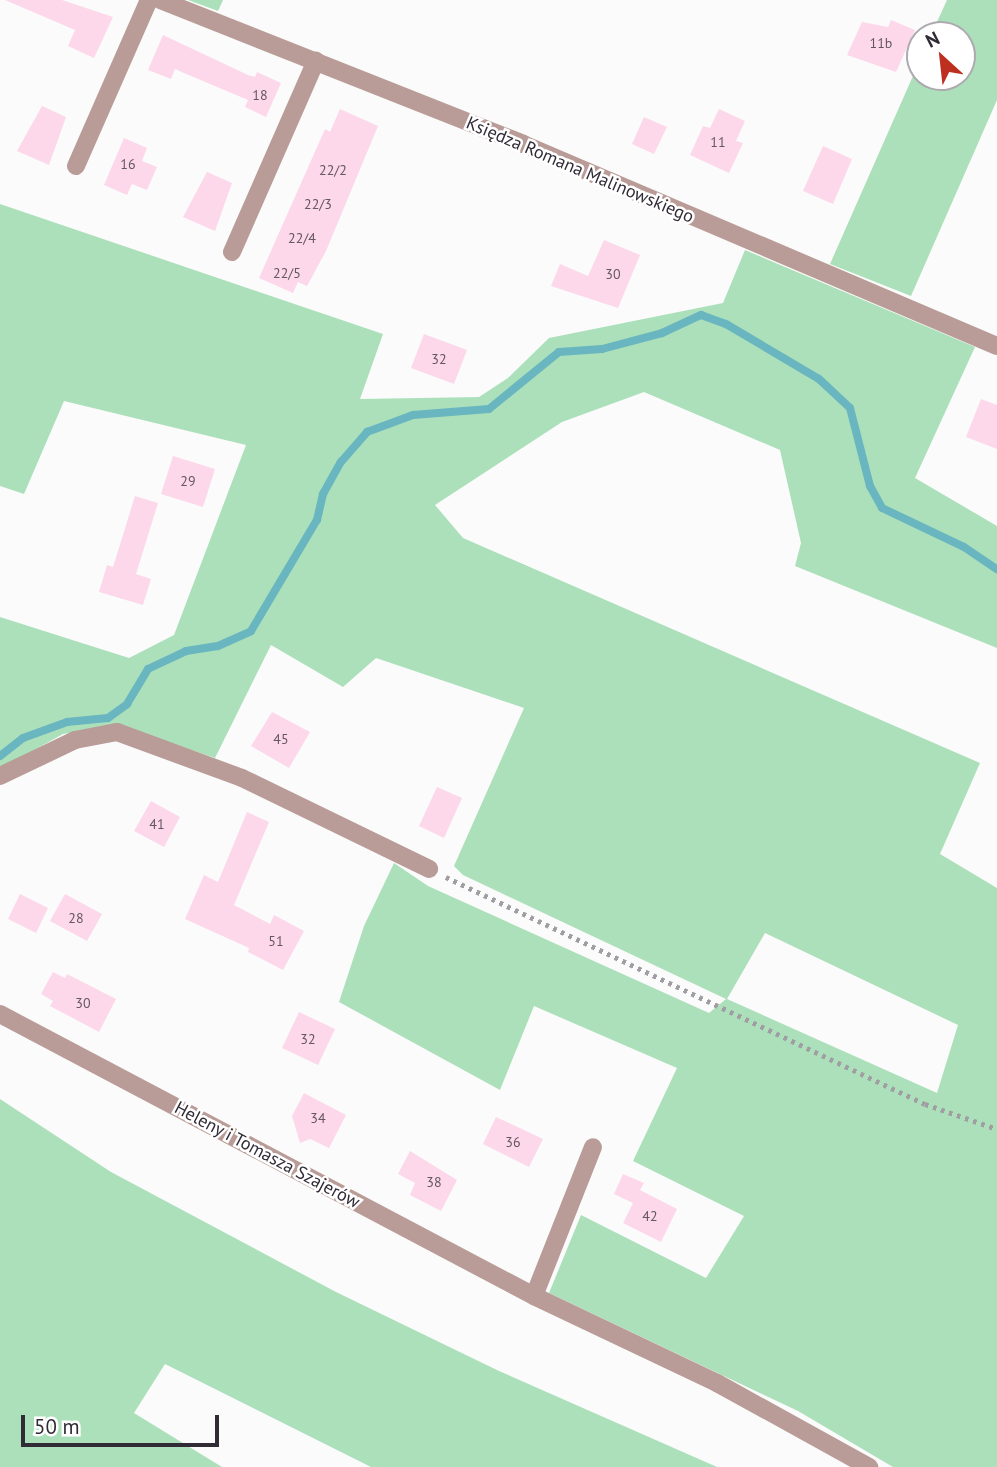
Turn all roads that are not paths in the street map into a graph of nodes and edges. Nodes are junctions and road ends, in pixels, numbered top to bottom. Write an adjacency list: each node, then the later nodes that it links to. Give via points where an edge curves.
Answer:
1 (149, 0): 4 (street)
2 (160, 0): 3 (street, Księdza Romana Malinowskiego)
3 (316, 61): 5 (street); 6 (street, Księdza Romana Malinowskiego)
4 (76, 166)
5 (232, 252)
6 (997, 346)
7 (0, 776): 8 (street, via 75,740 117,732 242,778)
8 (429, 869)
9 (0, 1014): 11 (street, Heleny i Tomasza Szajerów)
10 (593, 1147): 11 (street)
11 (534, 1296): 12 (street, Heleny i Tomasza Szajerów, via 717,1382)
12 (869, 1467)

